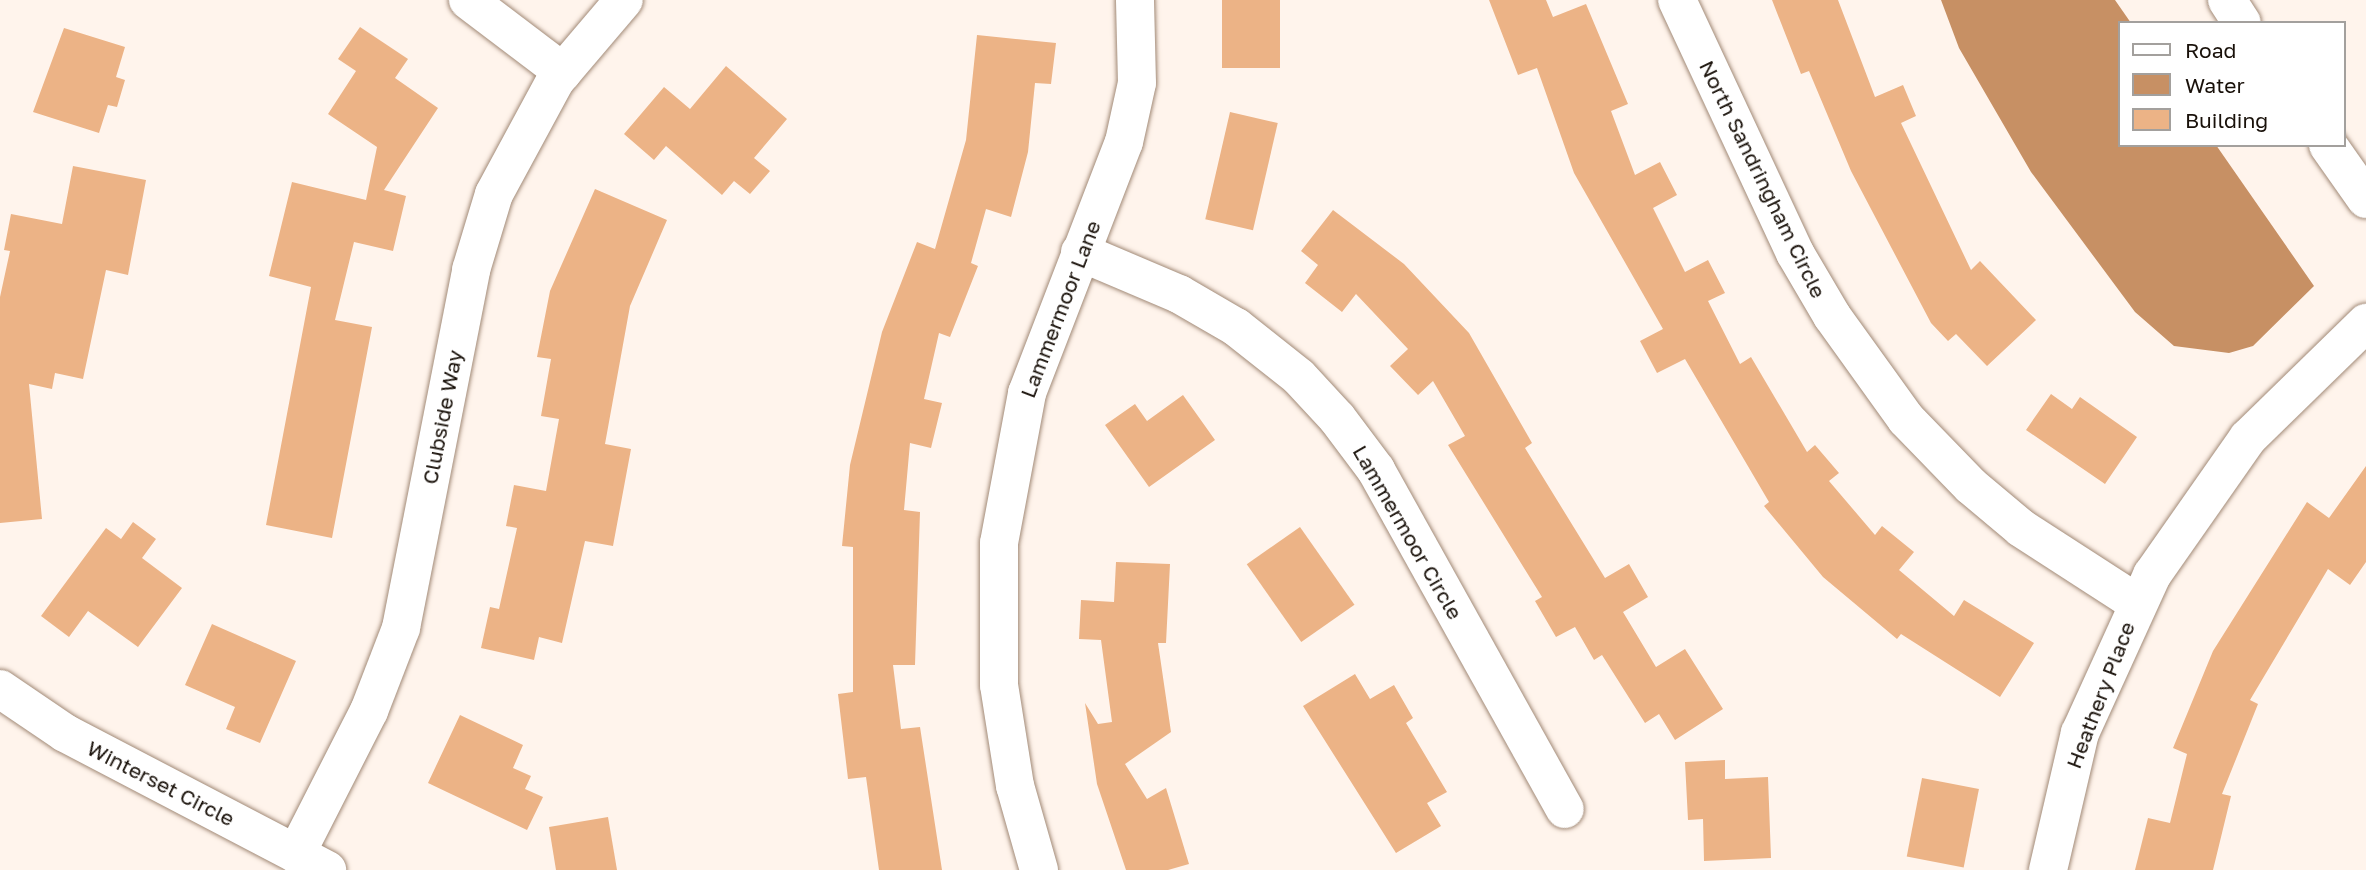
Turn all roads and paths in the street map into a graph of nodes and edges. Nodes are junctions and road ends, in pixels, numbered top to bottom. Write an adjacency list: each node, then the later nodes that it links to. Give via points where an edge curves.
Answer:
1 (468, 0): 7 (street)
2 (624, 0): 7 (street, Clubside Way)
3 (1135, 0): 10 (street, Lammermoor Lane, via 1137,83 1115,169)
4 (1677, 0): 12 (street, North Sandringham Circle, via 1795,254 1838,325 1906,419 1971,486 2021,528)
5 (2227, 0): 6 (street)
6 (2241, 21)
7 (563, 72): 15 (street, Clubside Way, via 510,159 477,246 401,628)
8 (2329, 147): 9 (street)
9 (2366, 199)
10 (1080, 252): 14 (street, Lammermoor Circle, via 1179,294 1236,327 1299,377 1338,418 1376,470); 16 (street, Lammermoor Lane, via 1027,393 1005,492 996,584 999,685 1007,746)
11 (2366, 323): 12 (street, Heathery Place, via 2280,402 2226,465 2169,545)
12 (2137, 603): 17 (street, Heathery Place, via 2080,733)
13 (0, 689): 15 (street, Winterset Circle, via 65,733)
14 (1565, 809)
15 (312, 862)
16 (1039, 870)
17 (2048, 870)

